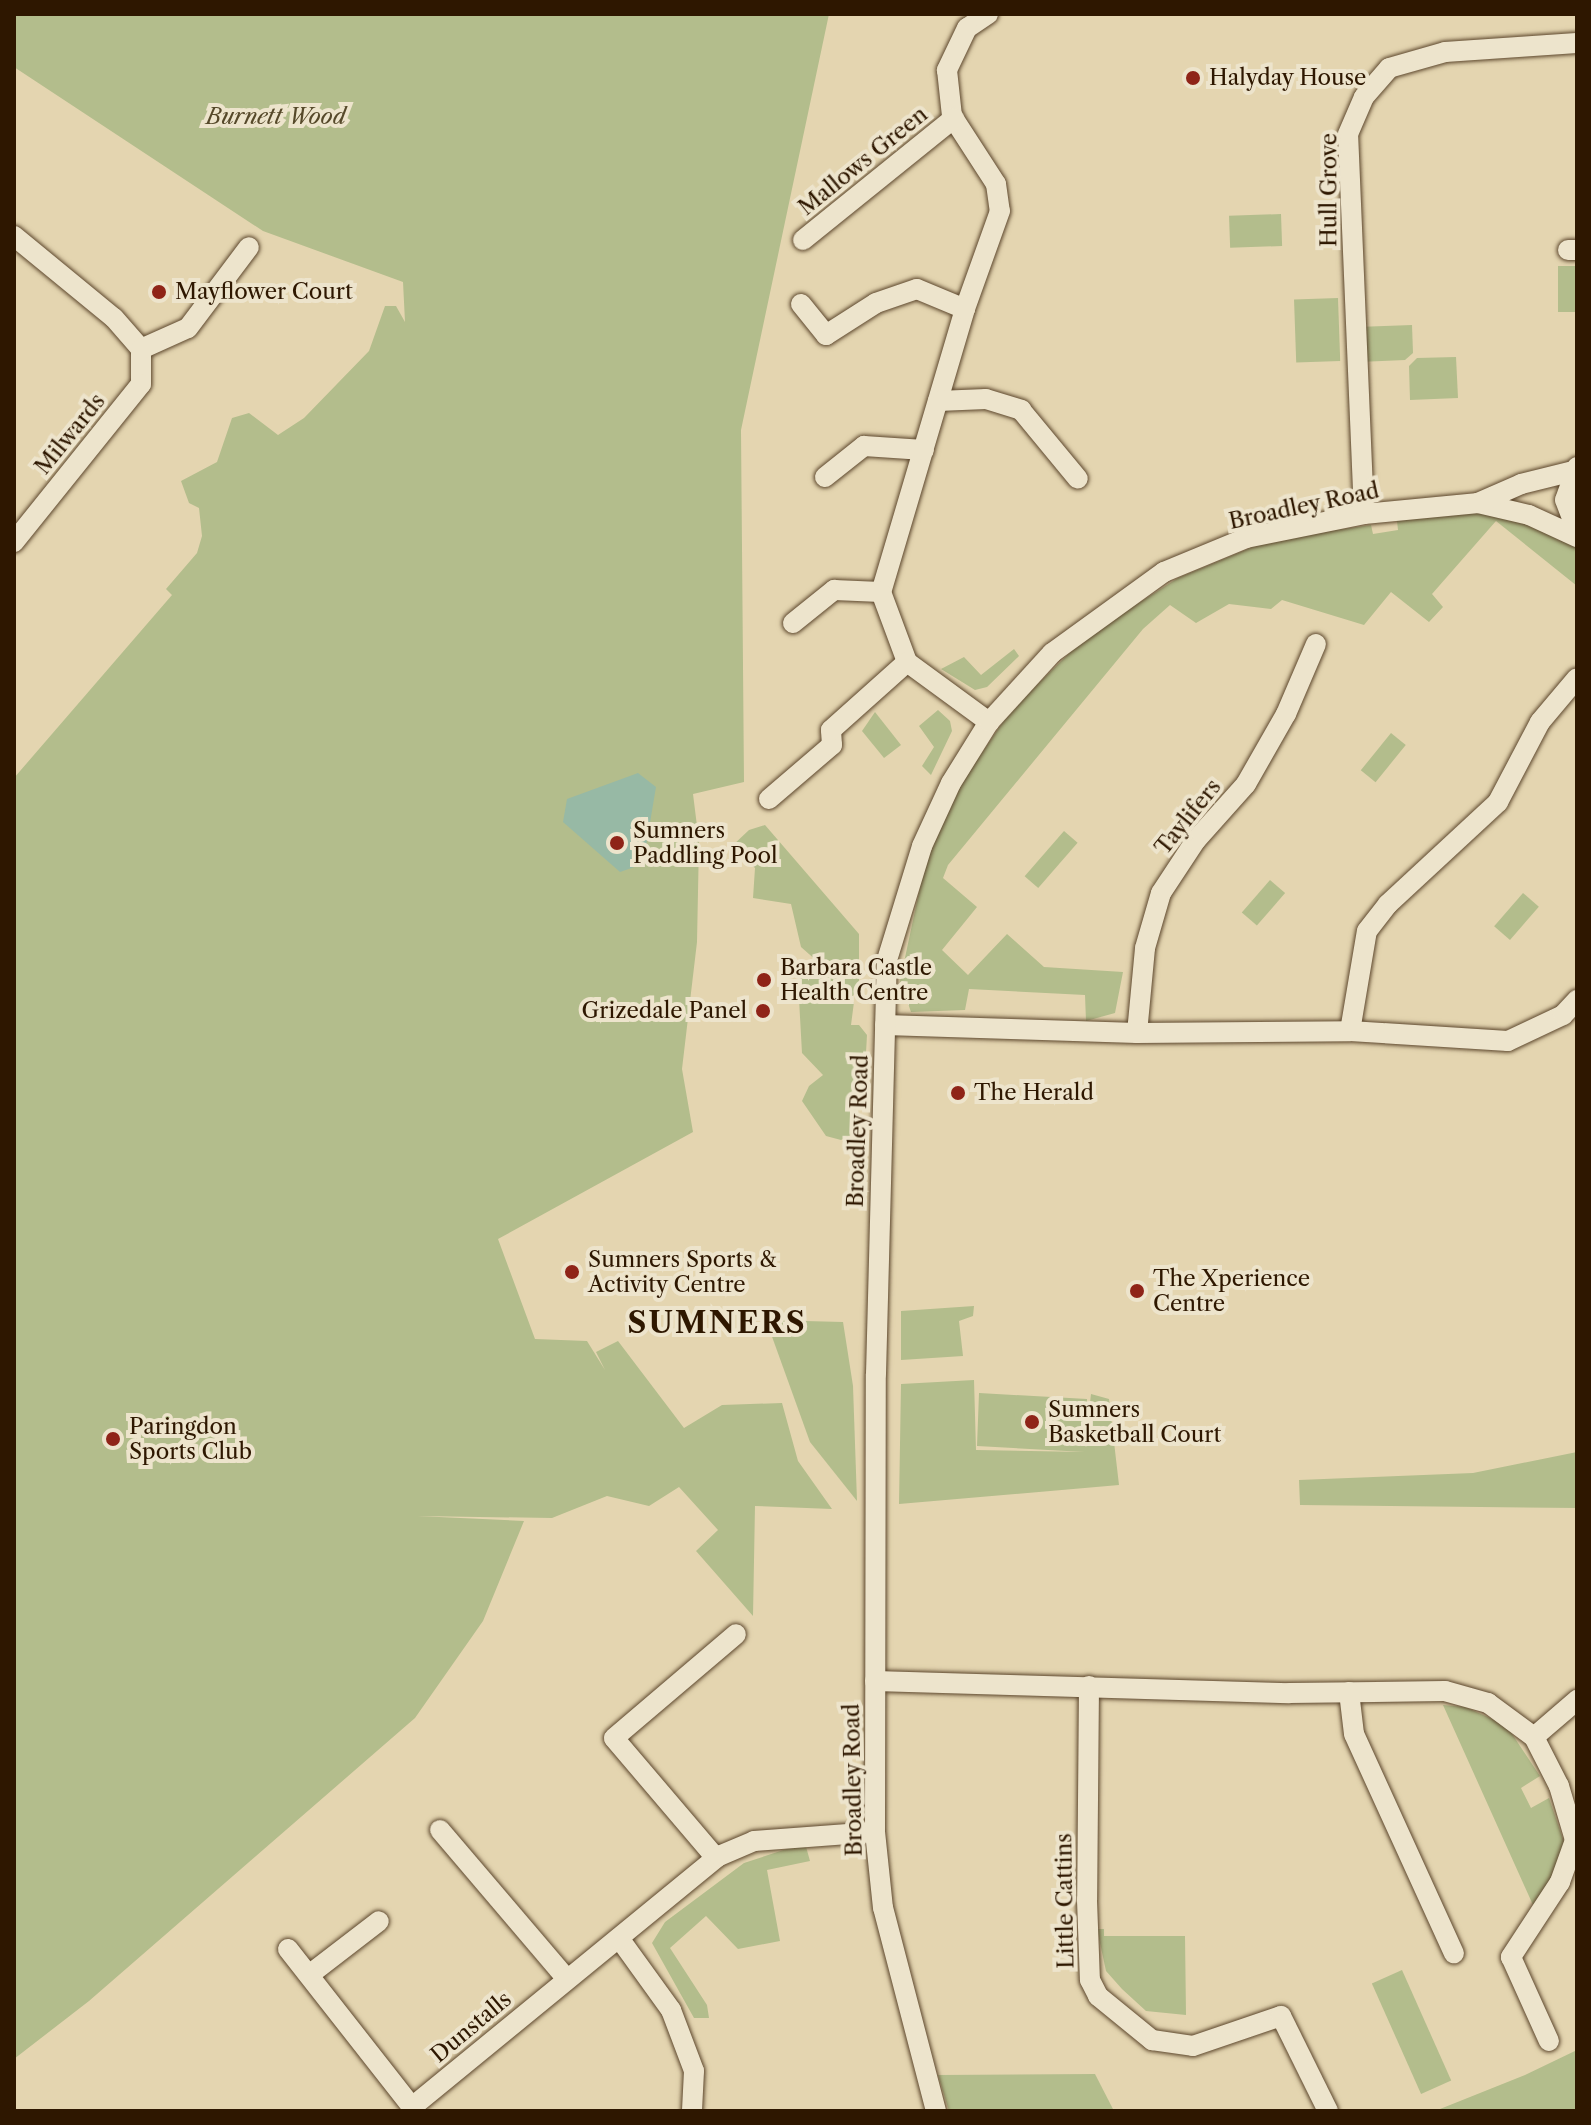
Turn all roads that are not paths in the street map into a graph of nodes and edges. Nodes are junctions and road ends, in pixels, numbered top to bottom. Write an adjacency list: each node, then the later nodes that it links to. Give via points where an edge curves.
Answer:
1 (988, 14): 3 (street, Mallows Green, via 967,28 947,70)
2 (1577, 43): 16 (street, Hull Grove, via 1445,52 1389,68 1364,97 1348,134)
3 (954, 118): 5 (street, Mallows Green); 8 (street, Mallows Green, via 996,184 1000,211)
4 (14, 236): 9 (street, via 114,318)
5 (803, 240)
6 (249, 247): 9 (street, via 188,328)
7 (801, 304): 8 (street, via 826,335 876,303 917,289)
8 (965, 309): 10 (street, Mallows Green)
9 (141, 349): 18 (street, Milwards, via 141,384)
10 (938, 401): 11 (street, Mallows Green); 14 (street, via 986,399 1021,410)
11 (924, 450): 13 (street, via 864,446); 19 (street, Mallows Green)
12 (1575, 469): 15 (street, Broadley Road); 17 (street, Broadley Road, via 1565,500)
13 (825, 477)
14 (1078, 479)
15 (1478, 503): 16 (street, Broadley Road); 17 (street, Broadley Road)
16 (1364, 514): 24 (street, Broadley Road, via 1246,538 1164,572 1052,653)
17 (1577, 534)
18 (14, 542)
19 (881, 592): 20 (street, via 834,590); 22 (street)
20 (793, 623)
21 (1316, 644): 29 (street, Taylifers, via 1286,714 1246,784 1196,840 1161,893 1145,948)
22 (907, 662): 24 (street); 25 (street, via 831,730 832,745)
23 (1577, 678): 28 (street, via 1540,722 1498,802 1388,904 1367,931)
24 (989, 722): 27 (street, Broadley Road, via 951,783 922,846 887,960)
25 (769, 799)
26 (1577, 1000): 28 (street, via 1563,1015 1508,1041)
27 (885, 1025): 29 (street); 31 (street, Broadley Road)
28 (1350, 1031): 29 (street)
29 (1137, 1033)
30 (736, 1634): 39 (street, via 614,1738)
31 (875, 1681): 32 (street); 37 (street, Broadley Road)
32 (1089, 1686): 33 (street); 50 (street, Little Cattins, via 1087,1900 1090,1980 1098,1996 1152,2040 1193,2046 1281,2016)
33 (1349, 1692): 35 (street, via 1445,1691 1488,1703); 43 (street, via 1354,1734)
34 (1577, 1700): 35 (street)
35 (1534, 1737): 38 (street, via 1559,1786 1575,1840)
36 (440, 1830): 45 (street)
37 (875, 1832): 39 (street, Dunstalls, via 754,1841); 49 (street, Broadley Road, via 883,1908)
38 (1573, 1853): 46 (street, via 1511,1957)
39 (716, 1858): 41 (street, Dunstalls)
40 (379, 1921): 44 (street)
41 (619, 1938): 45 (street, Dunstalls); 48 (street, via 671,2010 694,2071)
42 (288, 1949): 44 (street, Dunstalls)
43 (1454, 1953)
44 (309, 1975): 47 (street, Dunstalls)
45 (566, 1978): 47 (street, Dunstalls)
46 (1549, 2041)
47 (409, 2109)
48 (692, 2111)
49 (936, 2111)
50 (1328, 2111)

